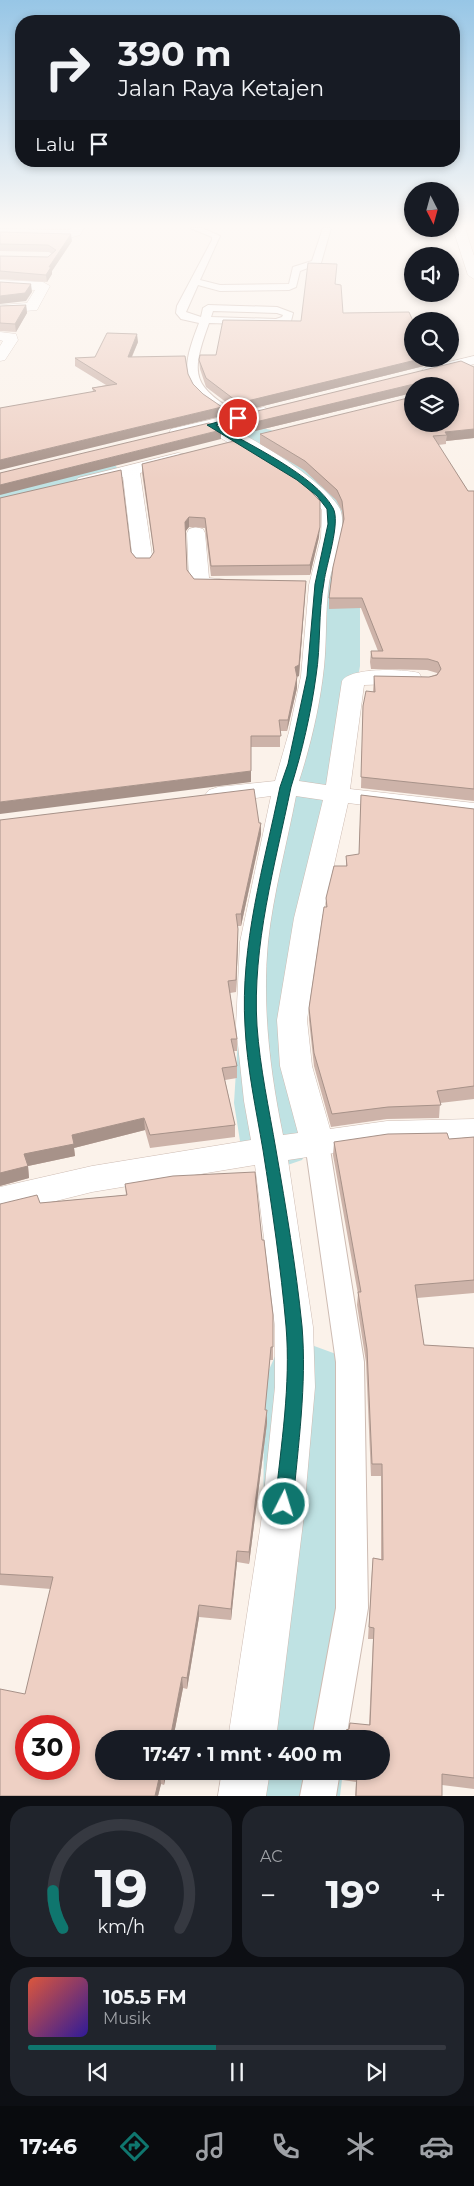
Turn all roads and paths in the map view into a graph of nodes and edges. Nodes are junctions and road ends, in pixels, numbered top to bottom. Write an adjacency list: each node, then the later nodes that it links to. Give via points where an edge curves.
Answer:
1 (181, 312): 4 (lane, via 185,317)
2 (207, 312): 4 (lane)
3 (284, 312): 4 (lane, via 288,313 287,319 277,322)
4 (205, 320): 10 (lane, via 191,368 197,387 207,398)
5 (0, 336): 6 (street, via 12,340)
6 (0, 357)
7 (474, 360): 8 (street)
8 (417, 374)
9 (276, 409): 10 (street)
10 (238, 418): 11 (street)
11 (214, 427): 13 (street); 14 (street)
12 (261, 436): 14 (street)
13 (163, 437)
14 (238, 440): 15 (street); 23 (street, via 300,478 320,494 331,509 332,524 311,584 312,676)
15 (214, 449)
16 (196, 454): 17 (street)
17 (131, 470): 18 (street); 20 (street)
18 (66, 486)
19 (196, 532): 21 (street, via 199,580 203,584)
20 (143, 562)
21 (257, 584)
22 (428, 679): 24 (street, via 362,678 353,681)
23 (289, 788): 24 (street); 25 (street); 28 (street, via 254,942 251,988 253,1045 260,1101)
24 (330, 794): 26 (street); 28 (street, via 292,1020 296,1066)
25 (197, 798)
26 (474, 811)
27 (474, 1131): 28 (street, via 387,1132)
28 (289, 1147): 29 (street, via 92,1179); 30 (street, via 295,1387 282,1523); 31 (lane, via 350,1362 352,1608)
29 (0, 1201)
30 (253, 1730)
31 (331, 1730)
32 (245, 1780): 34 (street)
33 (321, 1780): 35 (lane)
34 (242, 1796)
35 (318, 1796)

